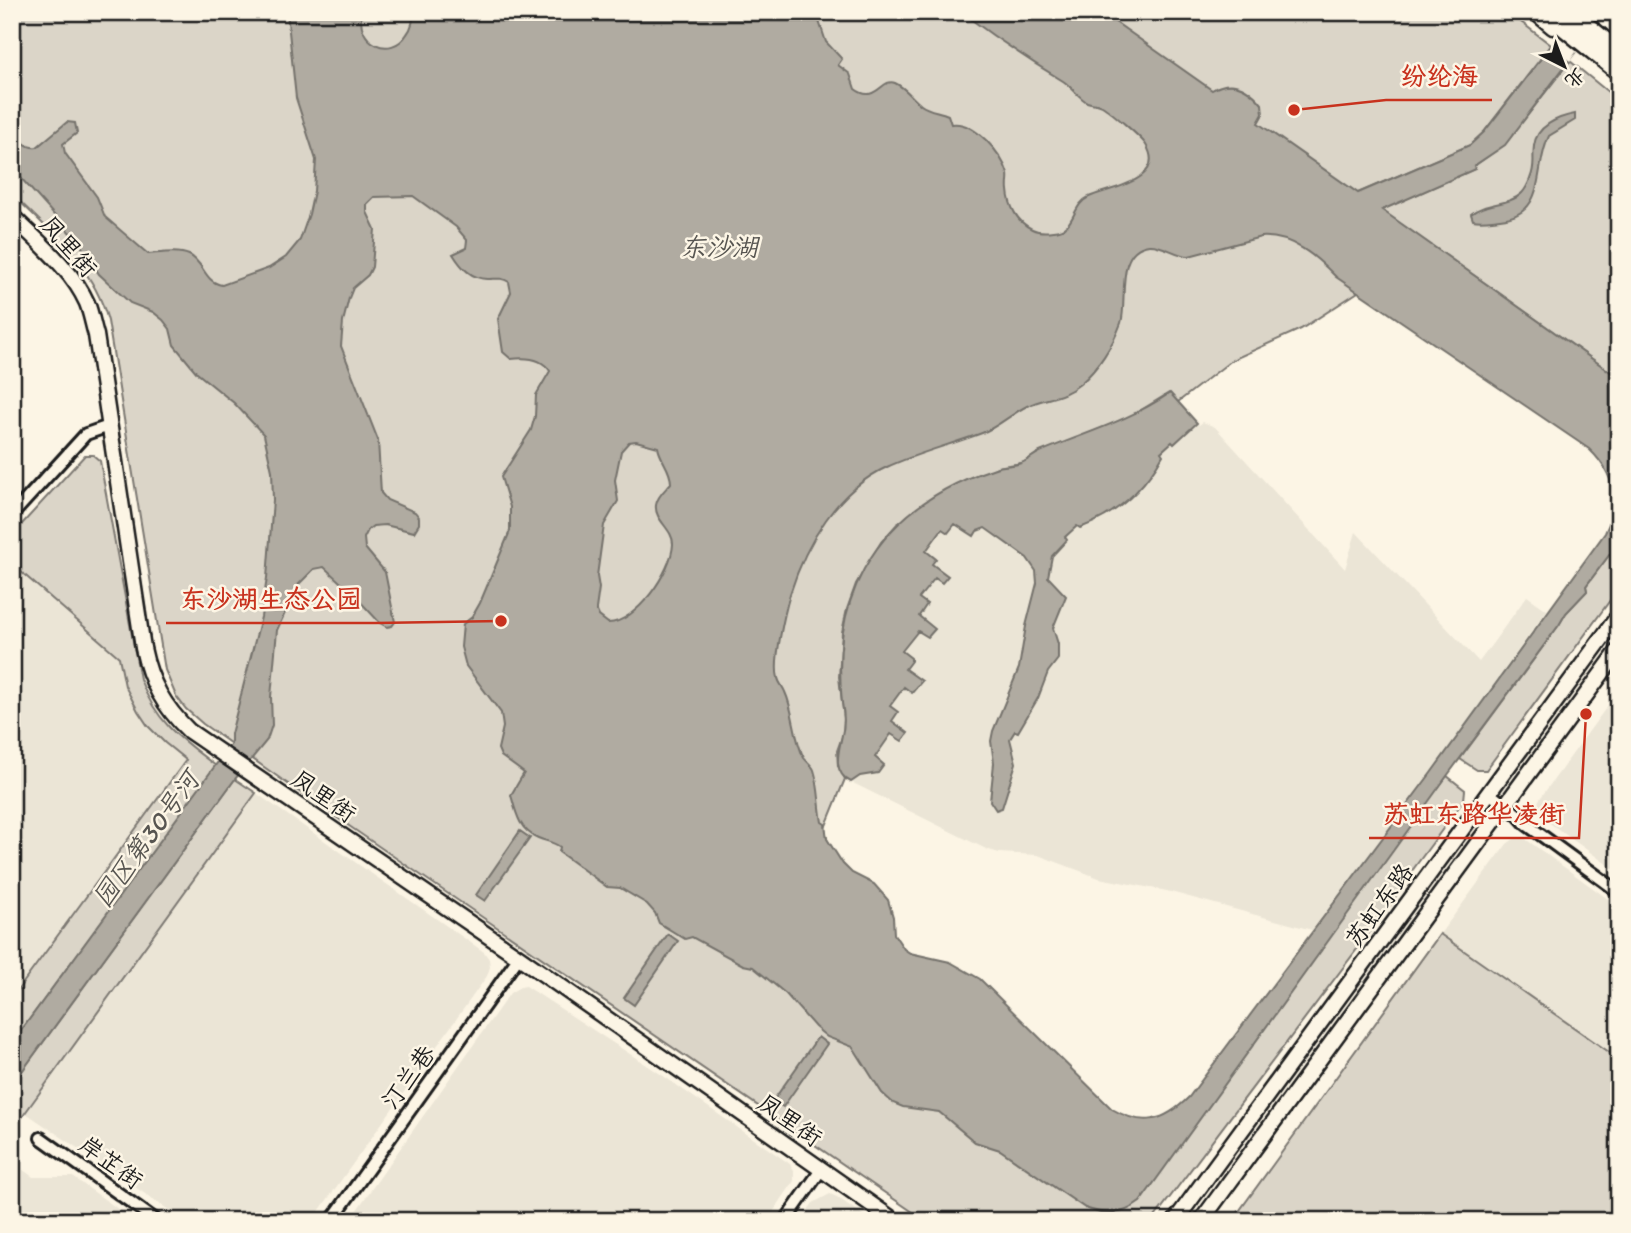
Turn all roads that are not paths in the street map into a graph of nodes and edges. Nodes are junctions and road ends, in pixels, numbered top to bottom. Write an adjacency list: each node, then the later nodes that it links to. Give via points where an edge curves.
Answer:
1 (1535, 12): 8 (main road)
2 (1545, 12): 7 (highway)
3 (1570, 12): 6 (highway)
4 (1581, 12): 5 (main road)
5 (1619, 43)
6 (1619, 52)
7 (1619, 72)
8 (1619, 81)
9 (12, 216): 10 (main road, 凤里街, via 65,271 87,303)
10 (109, 426): 11 (street, via 86,434); 17 (main road, 凤里街, via 147,669 173,716)
11 (12, 515)
12 (1619, 615): 14 (main road, 苏虹东路)
13 (1619, 650): 15 (main road, 苏虹东路)
14 (1489, 793): 15 (street); 24 (main road, 苏虹东路)
15 (1505, 805): 16 (street); 25 (main road, 苏虹东路)
16 (1619, 892)
17 (519, 957): 19 (main road, 凤里街); 21 (street, 汀兰巷)
18 (41, 1138): 20 (street, 岸芷街)
19 (821, 1170): 22 (street); 23 (main road, 凤里街)
20 (156, 1221)
21 (331, 1221)
22 (785, 1221)
23 (895, 1221)
24 (1175, 1221)
25 (1201, 1221)

